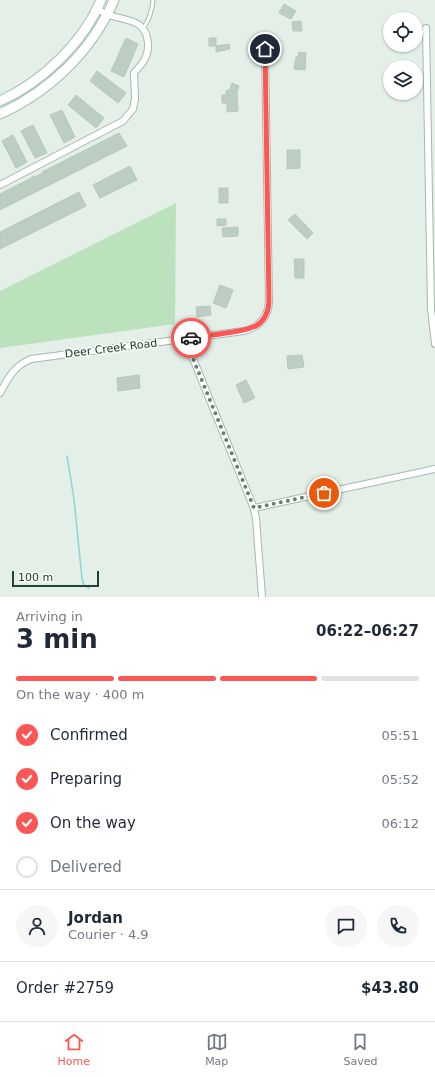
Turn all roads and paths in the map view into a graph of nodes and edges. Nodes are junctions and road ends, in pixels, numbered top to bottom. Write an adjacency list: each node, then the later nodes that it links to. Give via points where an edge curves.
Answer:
1 (114, 0): 4 (street)
2 (153, 0): 6 (lane, via 149,21)
3 (99, 4): 4 (street); 8 (street, via 80,36 55,64 31,84)
4 (107, 15): 6 (street, via 124,18); 9 (street, via 89,43 64,72 34,96)
5 (426, 28): 12 (street, via 431,309)
6 (143, 29): 10 (street, via 148,36 149,48 146,60 134,73 133,109 123,121)
7 (265, 49): 11 (street, Deer Creek Road, via 268,311 257,326 251,329)
8 (0, 101)
9 (0, 114)
10 (0, 185)
11 (185, 339): 13 (street, Deer Creek Road, via 23,362 12,372); 15 (street)
12 (435, 344)
13 (0, 393)
14 (435, 469): 15 (street)
15 (254, 508): 16 (street)
16 (262, 597)

